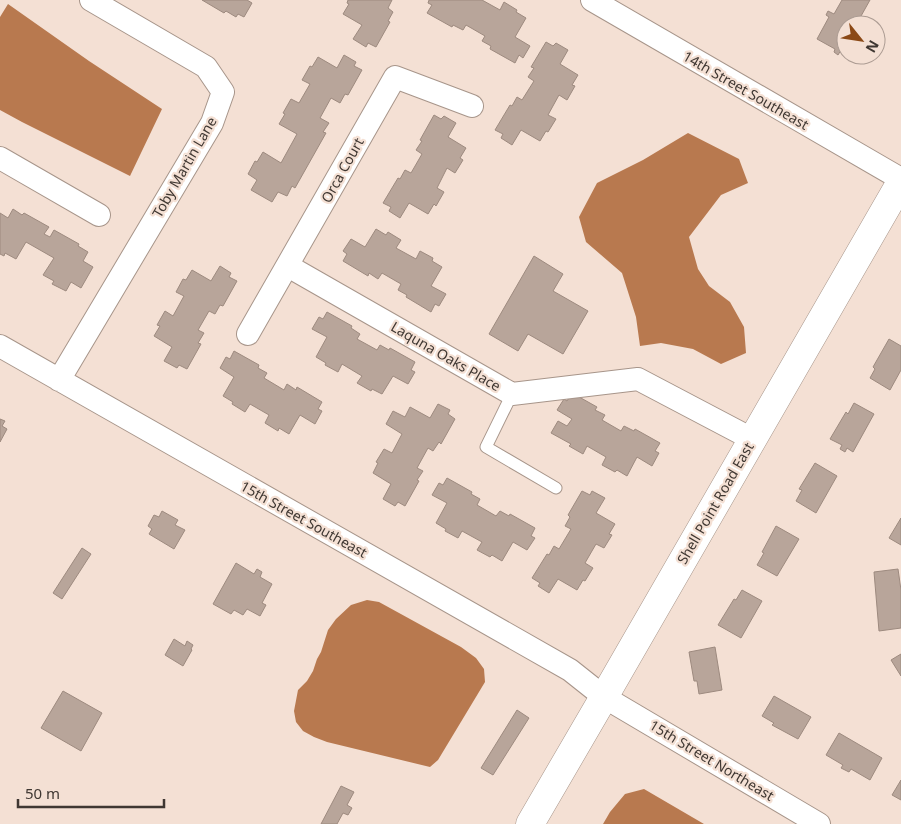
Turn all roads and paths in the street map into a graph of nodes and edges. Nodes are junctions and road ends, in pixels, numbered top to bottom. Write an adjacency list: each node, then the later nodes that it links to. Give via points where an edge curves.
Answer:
1 (90, 0): 10 (street, Toby Martin Lane, via 206,67 223,92 212,123)
2 (592, 0): 5 (street, 14th Street Southeast)
3 (472, 106): 7 (street, Orca Court, via 395,77)
4 (0, 158): 6 (street)
5 (901, 181): 12 (street, Shell Point Road East)
6 (99, 215)
7 (288, 266): 8 (street, Orca Court); 11 (street, Laquna Oaks Place)
8 (248, 334)
9 (0, 346): 10 (street, 15th Street Southeast)
10 (59, 380): 14 (street, 15th Street Southeast, via 570,670)
11 (512, 394): 12 (street, Laquna Oaks Place, via 638,379); 13 (lane, via 486,447)
12 (752, 439): 14 (street, Shell Point Road East)
13 (556, 488)
14 (604, 697): 15 (street, Shell Point Road East); 16 (street, 15th Street Northeast)
15 (530, 824)
16 (819, 824)

